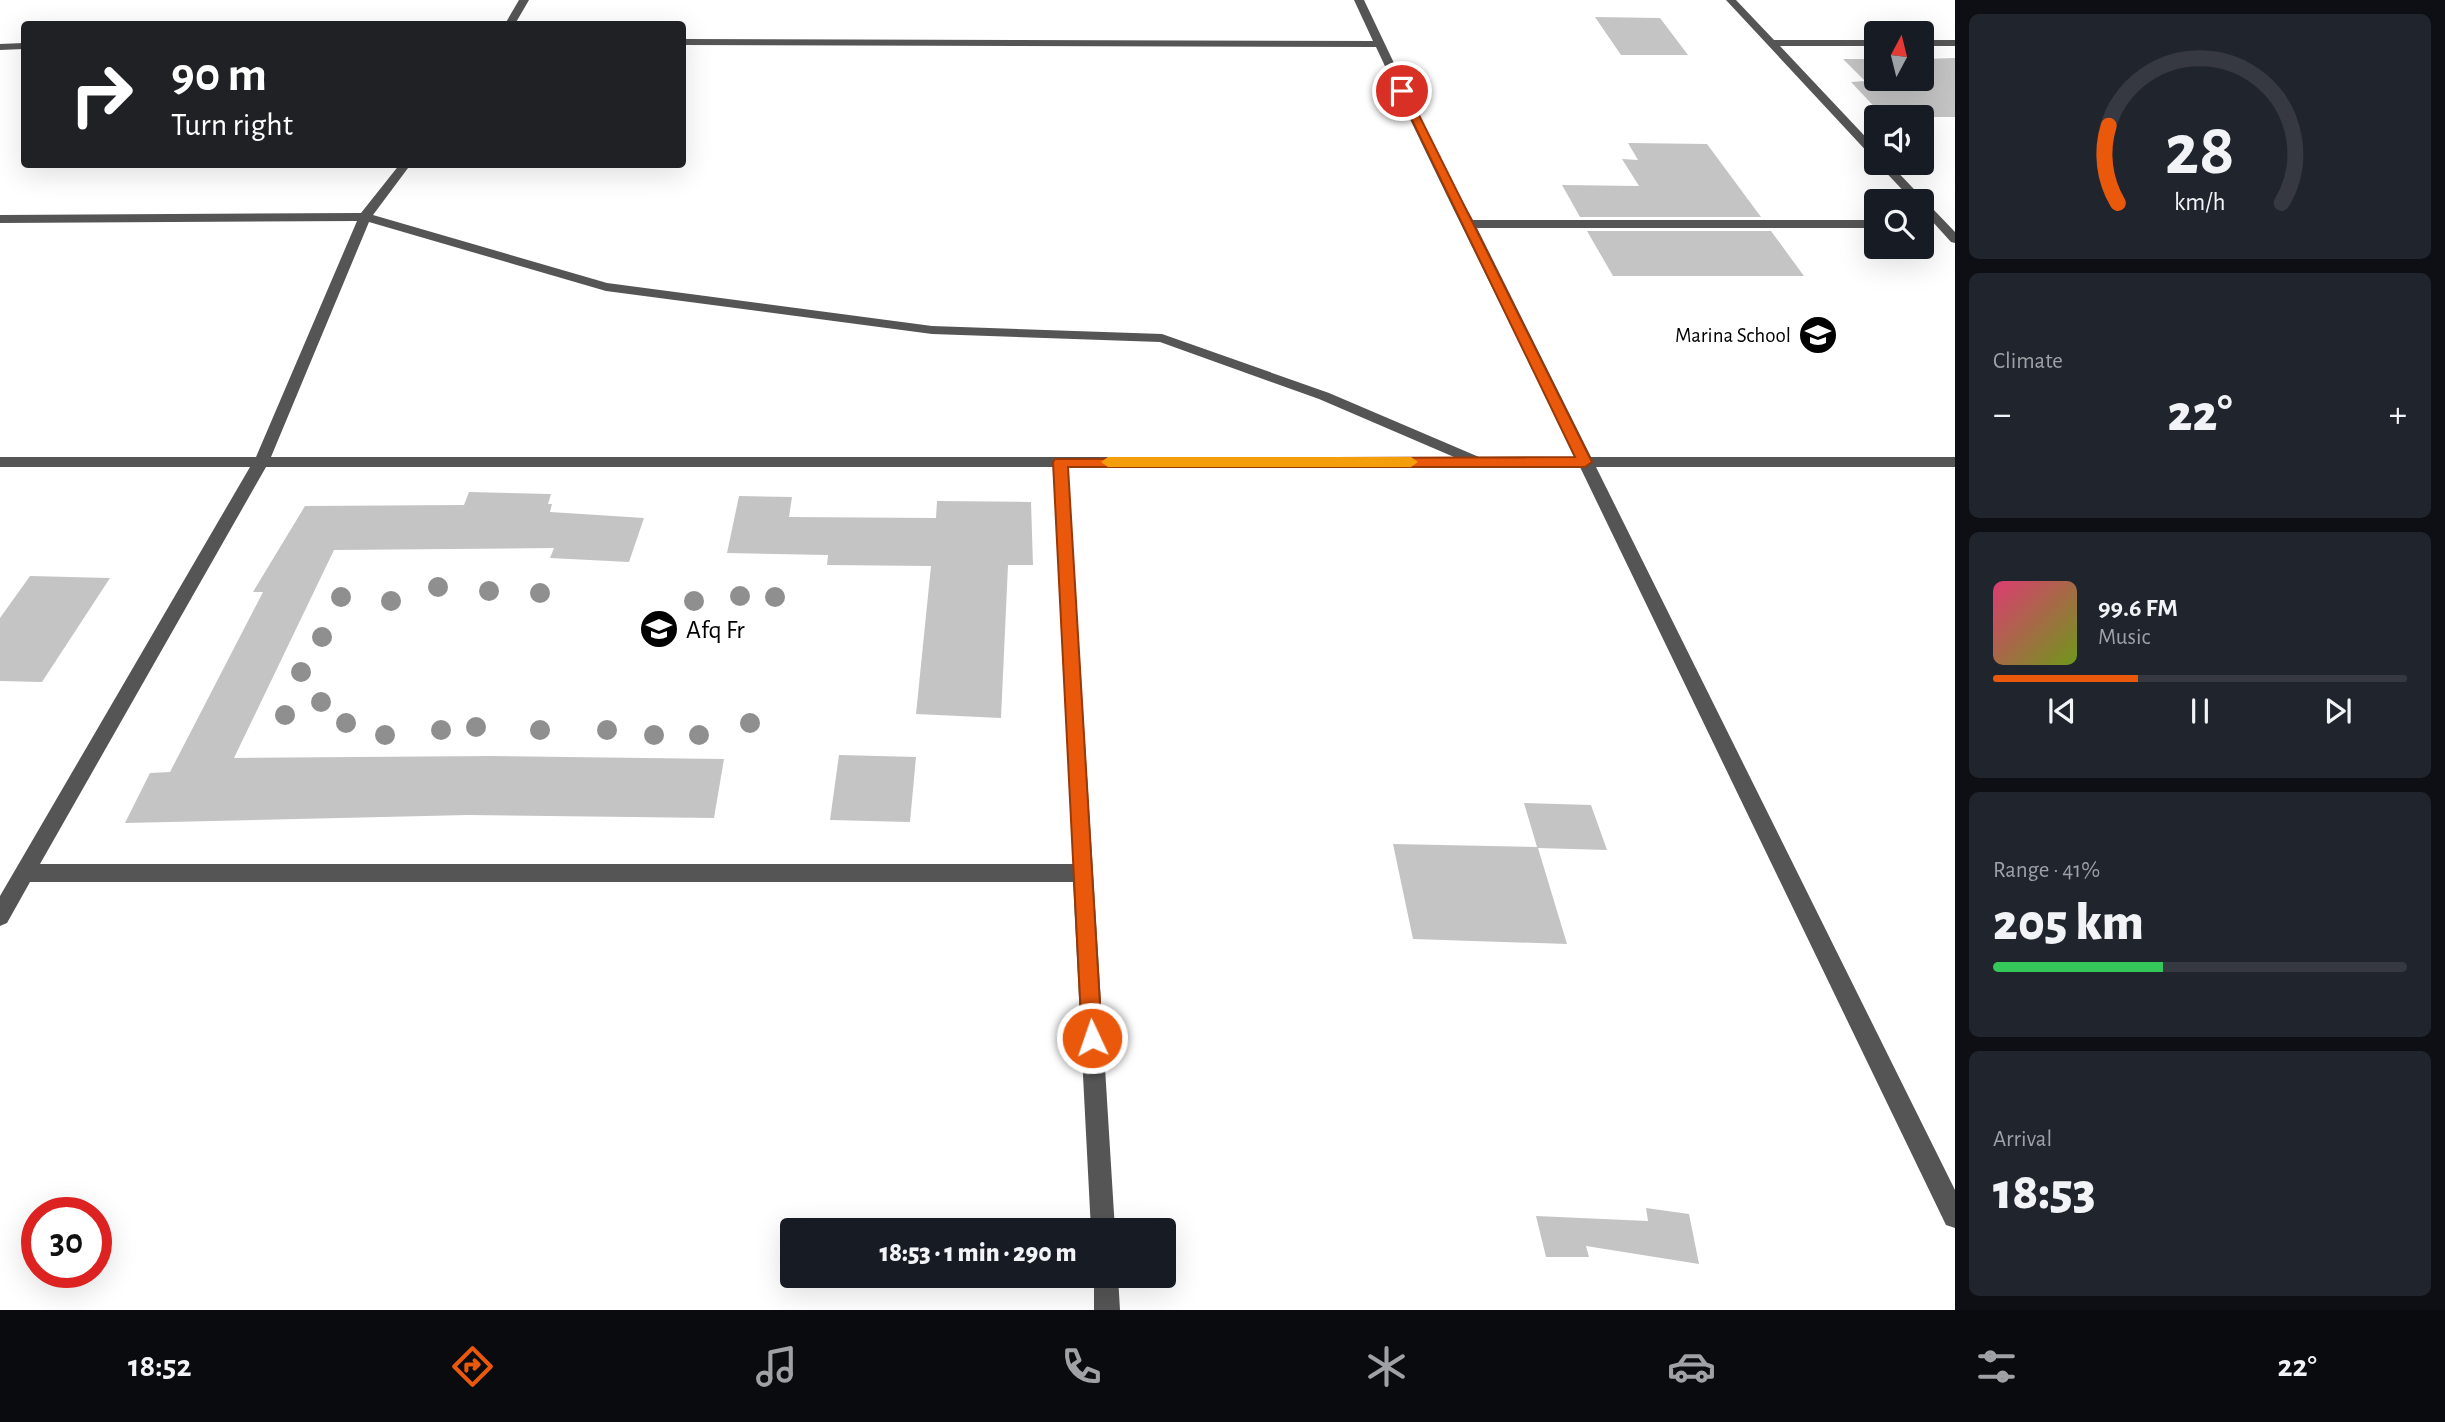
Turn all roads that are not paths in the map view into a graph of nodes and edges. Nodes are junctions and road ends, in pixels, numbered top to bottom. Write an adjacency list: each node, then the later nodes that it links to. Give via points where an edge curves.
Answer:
1 (524, 0): 4 (street)
2 (1359, 0): 10 (street)
3 (1731, 0): 6 (street)
4 (512, 21)
5 (686, 42): 10 (street)
6 (1769, 43): 7 (street); 13 (street)
7 (1864, 43)
8 (1934, 43): 9 (street)
9 (1955, 43)
10 (1381, 44): 20 (street)
11 (0, 47): 12 (street)
12 (21, 47)
13 (1864, 142)
14 (402, 168): 18 (street)
15 (1895, 175): 16 (street)
16 (1908, 189)
17 (1934, 213): 22 (street)
18 (365, 217): 19 (street); 25 (street); 27 (street, via 606,287 932,330 1162,338 1324,396)
19 (0, 219)
20 (1469, 224): 21 (street); 28 (street)
21 (1864, 224)
22 (1948, 224): 23 (street)
23 (1955, 239)
24 (0, 462): 25 (street)
25 (261, 462): 26 (street); 30 (street)
26 (1060, 462): 27 (street); 31 (street)
27 (1479, 462): 28 (street)
28 (1585, 462): 29 (street); 33 (street)
29 (1955, 462)
30 (24, 873): 31 (street); 32 (street)
31 (1083, 873): 34 (street)
32 (0, 916)
33 (1955, 1216)
34 (1102, 1218)
35 (1106, 1288): 36 (street)
36 (1107, 1310)

